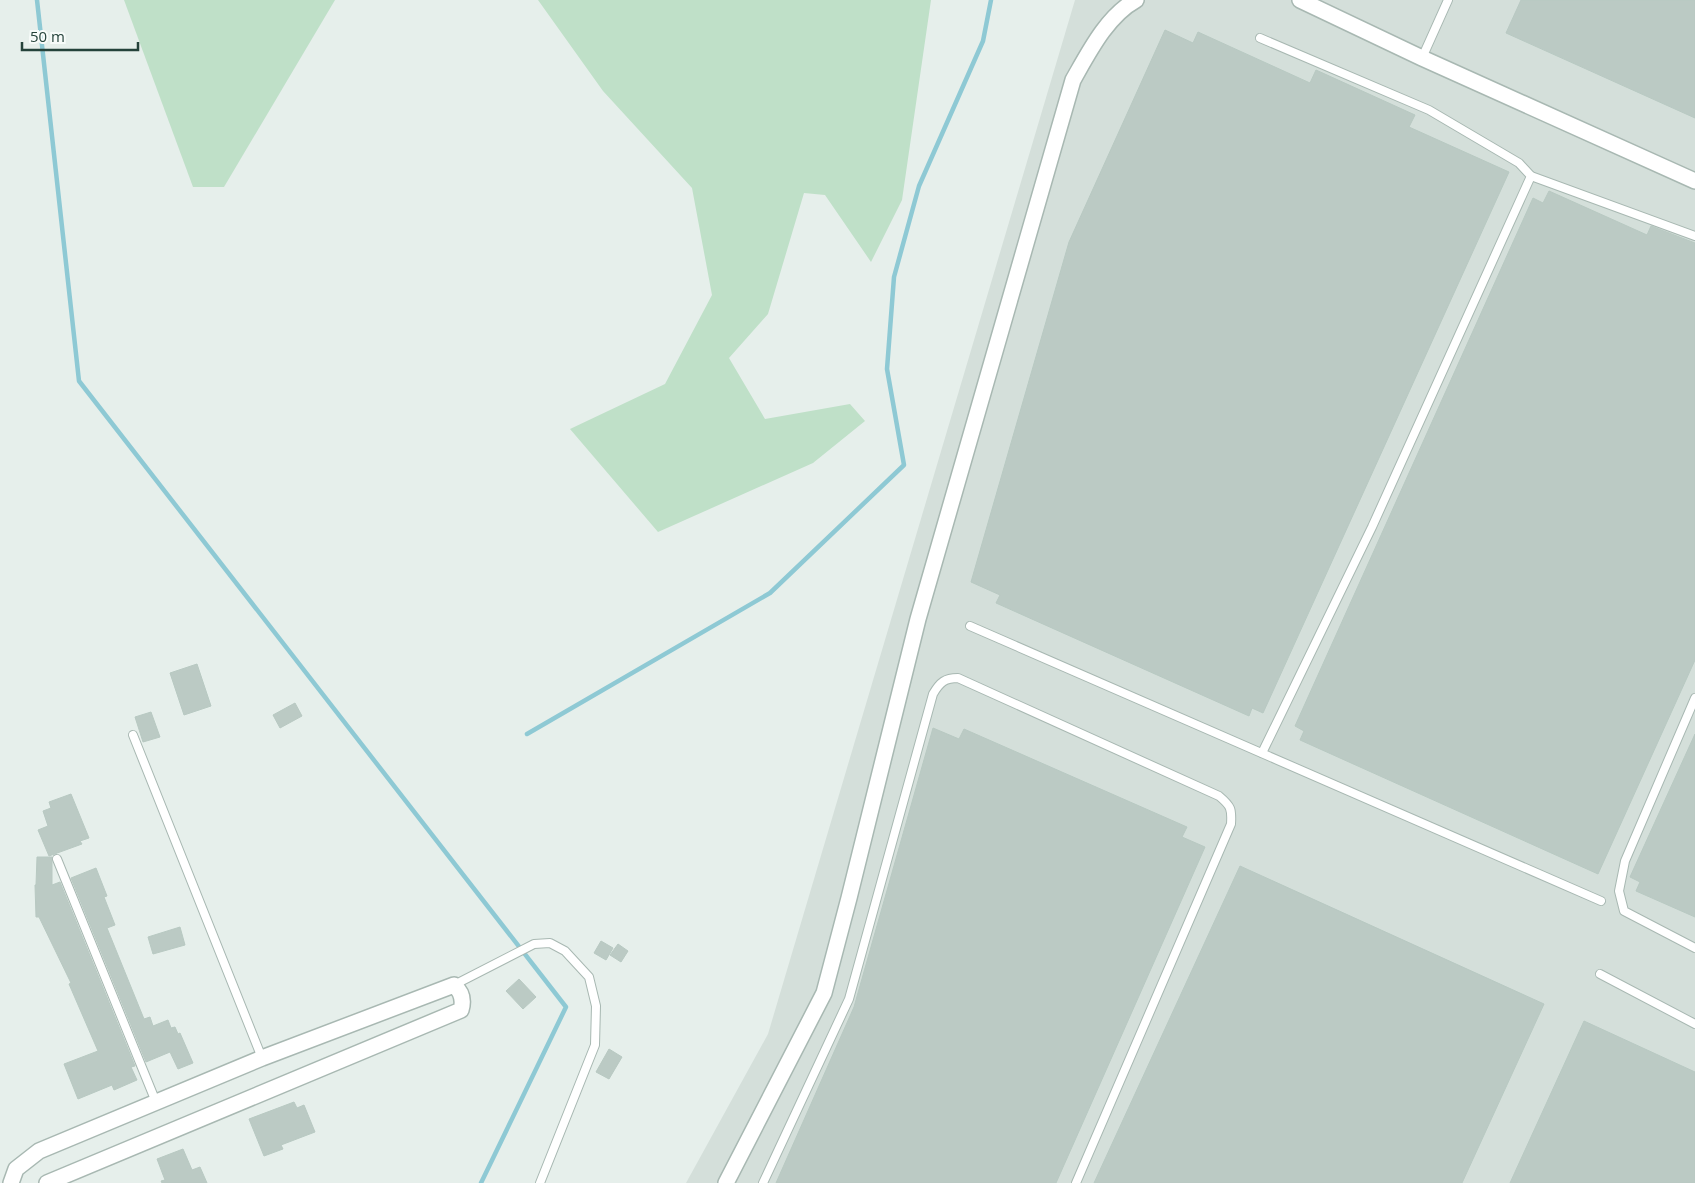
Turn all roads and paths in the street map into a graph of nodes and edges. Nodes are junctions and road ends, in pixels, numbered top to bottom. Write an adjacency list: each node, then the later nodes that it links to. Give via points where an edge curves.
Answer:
1 (1136, 0): 24 (street, via 1096,40 1073,80 918,619 824,993)
2 (1300, 0): 5 (street)
3 (1448, 0): 5 (lane)
4 (1260, 38): 6 (lane, via 1430,110 1520,163)
5 (1422, 58): 7 (street)
6 (1531, 176): 8 (lane); 12 (lane, via 1372,527)
7 (1695, 181)
8 (1695, 236)
9 (970, 626): 12 (lane)
10 (1695, 698): 15 (lane, via 1625,861 1619,891 1624,911)
11 (133, 735): 19 (lane)
12 (1262, 753): 14 (lane)
13 (57, 859): 20 (lane)
14 (1601, 901)
15 (1695, 948)
16 (1600, 974): 18 (lane)
17 (454, 985): 19 (street); 22 (street, via 464,1002 461,1010); 23 (lane, via 534,944 550,943 565,951 589,977 596,1006 595,1045)
18 (1695, 1024)
19 (262, 1058): 20 (street)
20 (156, 1102): 21 (street, via 39,1151 16,1169)
21 (11, 1183)
22 (47, 1183)
23 (540, 1183)
24 (726, 1183)
25 (763, 1183): 26 (lane, via 849,999 933,694 938,684 947,678 958,678 1219,796 1229,804 1232,813 1231,824)
26 (1076, 1183)

